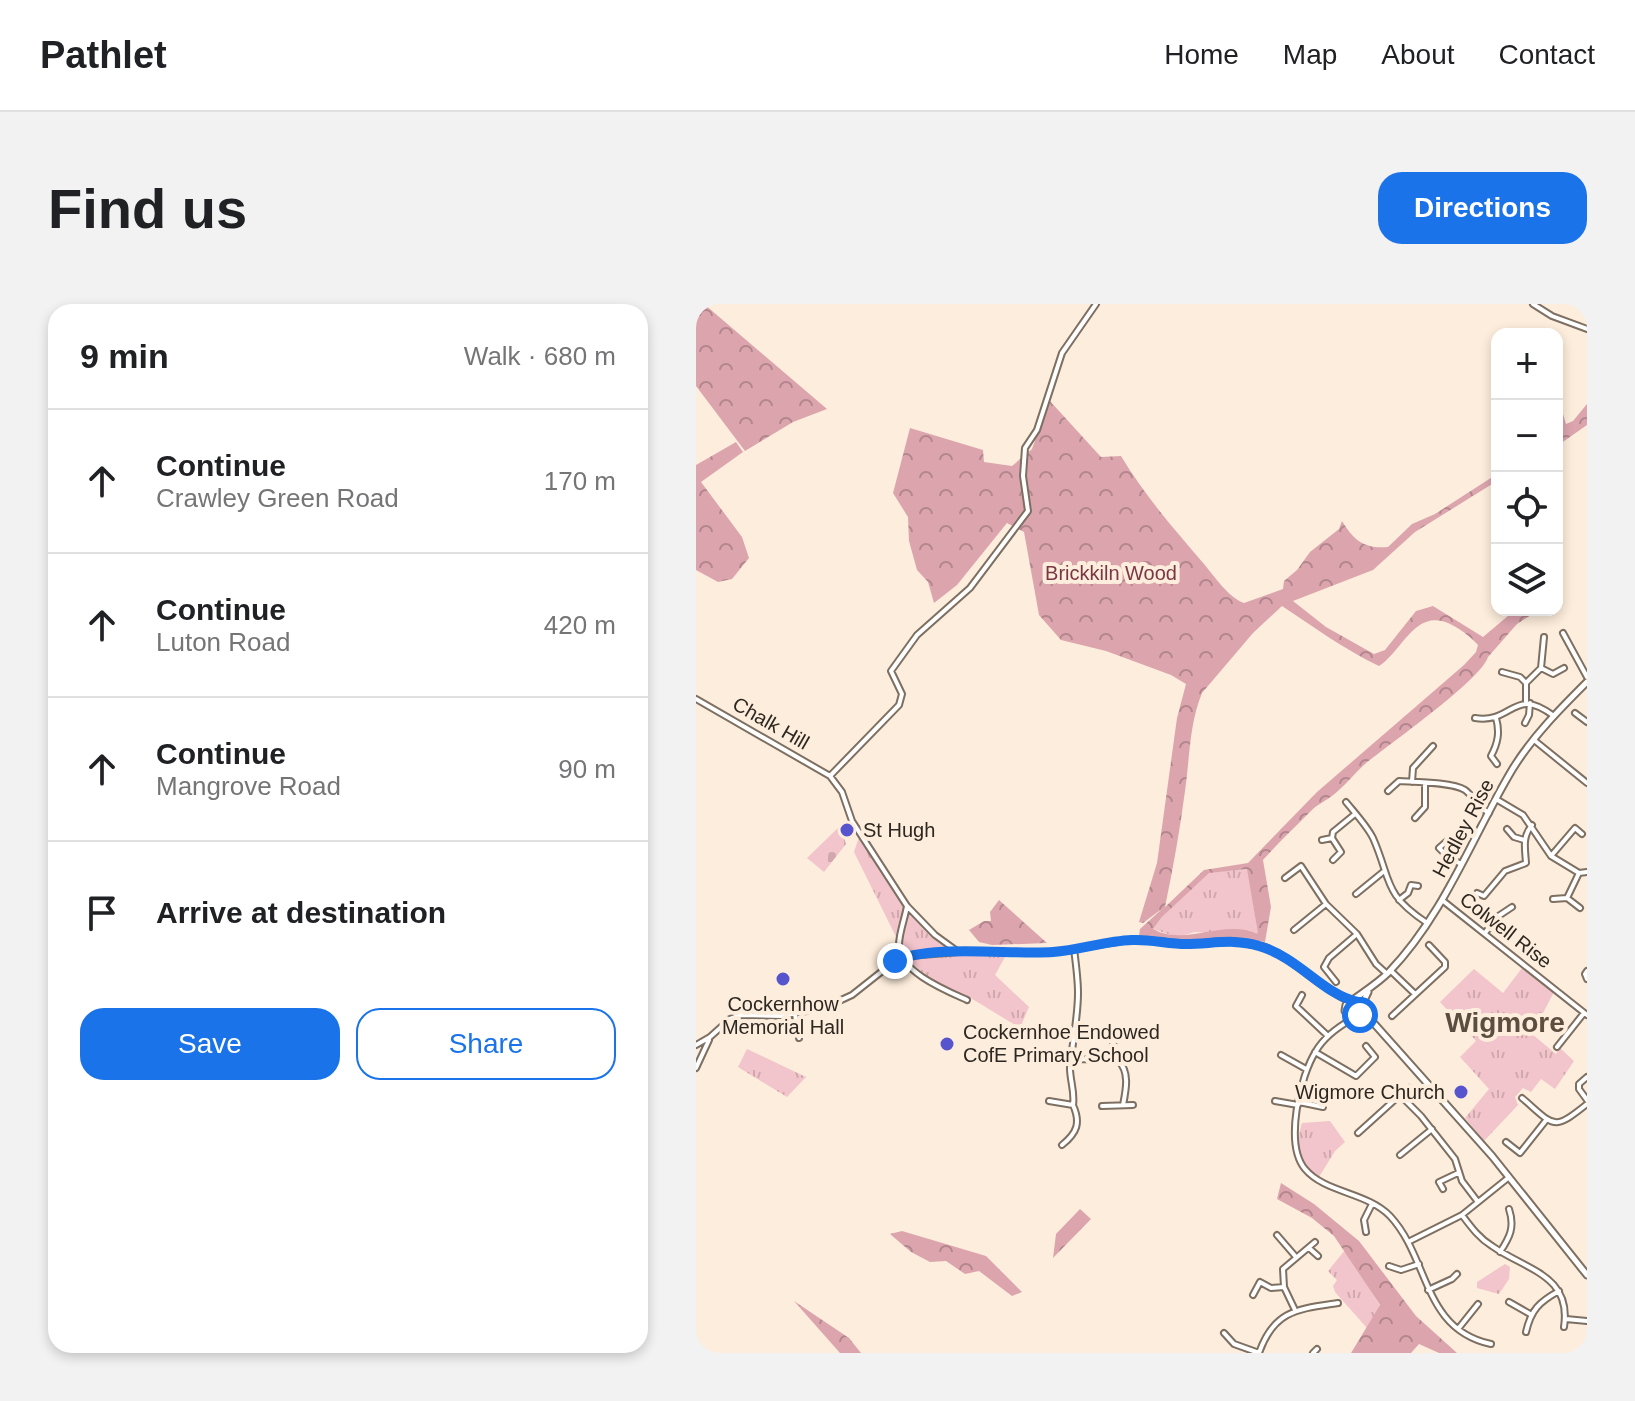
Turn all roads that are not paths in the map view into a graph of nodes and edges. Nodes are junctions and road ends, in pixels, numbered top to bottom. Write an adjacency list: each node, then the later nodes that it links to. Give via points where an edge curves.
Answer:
1 (1096, 304): 22 (street, via 1062,353 1037,430 1025,448 1028,511 970,588 905,650 891,671 902,694 899,705)
2 (1533, 304): 3 (street)
3 (1587, 329)
4 (1563, 633): 9 (street)
5 (1544, 637): 6 (street)
6 (1541, 668): 7 (street, via 1553,674); 10 (street)
7 (1564, 668)
8 (1502, 672): 10 (street)
9 (1587, 679): 14 (street, Hedley Rise)
10 (1526, 683): 12 (street)
11 (696, 699): 22 (street, Chalk Hill)
12 (1528, 703): 14 (street); 16 (street); 18 (street)
13 (1575, 713): 17 (street)
14 (1554, 716): 19 (street, Hedley Rise)
15 (1475, 718): 16 (street)
16 (1496, 718): 21 (street, via 1499,728 1491,756)
17 (1587, 722)
18 (1525, 723)
19 (1534, 740): 25 (street); 27 (street, Hedley Rise)
20 (1433, 746): 23 (street, via 1413,768)
21 (1497, 764)
22 (830, 776): 56 (street, via 852,821)
23 (1412, 782): 24 (street); 26 (street, via 1399,781)
24 (1425, 783): 29 (street, via 1465,791); 31 (street, via 1425,807)
25 (1587, 783)
26 (1388, 791)
27 (1496, 799): 29 (street, Hedley Rise); 32 (street)
28 (1346, 802): 30 (street)
29 (1489, 813): 41 (street, Hedley Rise)
30 (1355, 814): 35 (street); 42 (street, via 1372,837)
31 (1415, 818)
32 (1532, 825): 37 (street); 39 (street)
33 (1507, 829): 37 (street)
34 (1582, 834): 39 (street, via 1575,828)
35 (1332, 838): 36 (street); 40 (street, via 1341,852)
36 (1322, 840)
37 (1524, 840): 49 (street, via 1526,863 1505,871 1484,896)
38 (1447, 841): 41 (street, via 1439,848)
39 (1551, 856): 44 (street)
40 (1333, 860)
41 (1461, 864): 54 (street, Hedley Rise)
42 (1383, 872): 50 (street); 53 (street)
43 (1587, 872): 44 (street)
44 (1579, 873): 51 (street)
45 (1285, 878): 55 (street, via 1301,866)
46 (1408, 878): 47 (street)
47 (1411, 885): 48 (street); 53 (street)
48 (1418, 886)
49 (1477, 893)
50 (1356, 894)
51 (1567, 898): 52 (street); 58 (street)
52 (1553, 899)
53 (1399, 900): 59 (street)
54 (1442, 900): 59 (street, Hedley Rise); 61 (street, Colwell Rise)
55 (1326, 904): 60 (street); 62 (street)
56 (907, 906): 66 (street); 67 (street, via 898,946)
57 (1512, 907): 61 (street)
58 (1580, 908)
59 (1427, 923): 69 (street, Hedley Rise)
60 (1294, 930)
61 (1484, 933): 81 (street, Colwell Rise)
62 (1357, 934): 69 (street, via 1376,964); 71 (street, via 1324,967)
63 (1429, 945): 73 (street, via 1445,967)
64 (1264, 947): 65 (street, via 1233,941 1135,939); 75 (street, via 1293,961)
65 (1074, 949): 66 (street); 87 (street, via 1078,991)
66 (959, 952): 67 (street)
67 (902, 958): 76 (street, via 935,985); 80 (street, via 852,995)
68 (1587, 971): 70 (street)
69 (1389, 972): 72 (street, Hedley Rise); 73 (street)
70 (1587, 979)
71 (1336, 982)
72 (1368, 991): 77 (street, Hedley Rise); 78 (street, Hedley Rise)
73 (1415, 994): 82 (street)
74 (1302, 995): 88 (street, via 1296,1006)
75 (1336, 995): 77 (street); 79 (street)
76 (967, 1000)
77 (1352, 1001): 78 (street); 79 (street)
78 (1361, 1008): 83 (street, Hedley Rise); 84 (street)
79 (1345, 1010): 83 (street); 85 (street)
80 (795, 1014): 89 (street, via 741,1015); 91 (street)
81 (1586, 1014): 94 (street)
82 (1392, 1016)
83 (1355, 1018): 84 (street); 85 (street)
84 (1371, 1023): 121 (street)
85 (1339, 1027): 88 (street)
86 (1019, 1029): 87 (street)
87 (1073, 1032): 97 (street)
88 (1328, 1036): 95 (street)
89 (710, 1037): 92 (street); 99 (street)
90 (1114, 1037): 98 (street)
91 (799, 1038)
92 (696, 1045)
93 (1366, 1046): 95 (street, via 1375,1057 1356,1076)
94 (1557, 1047)
95 (1315, 1052): 100 (street)
96 (1281, 1055): 100 (street)
97 (1073, 1059): 98 (street); 109 (street)
98 (1111, 1061): 110 (street, via 1122,1064 1126,1076)
99 (696, 1068)
100 (1306, 1069): 108 (street)
101 (1587, 1077): 107 (street, via 1579,1084)
102 (1409, 1088): 103 (street)
103 (1400, 1095): 115 (street); 116 (street)
104 (1522, 1098): 114 (street)
105 (1049, 1101): 109 (street)
106 (1275, 1101): 108 (street)
107 (1587, 1102): 114 (street, via 1562,1123)
108 (1298, 1104): 113 (street); 124 (street, via 1295,1146 1305,1170)
109 (1073, 1105): 118 (street, via 1079,1121 1074,1136)
110 (1123, 1105): 111 (street); 112 (street)
111 (1133, 1105)
112 (1102, 1106)
113 (1323, 1107)
114 (1547, 1119): 117 (street, via 1520,1153)
115 (1432, 1129): 119 (street); 120 (street)
116 (1358, 1133)
117 (1506, 1142)
118 (1062, 1145)
119 (1400, 1155)
120 (1459, 1173): 122 (street, via 1439,1182); 123 (street)
121 (1508, 1178): 123 (street); 138 (street)
122 (1443, 1189)
123 (1478, 1202): 126 (street)
124 (1372, 1204): 127 (street, via 1364,1220); 129 (street, via 1389,1214)
125 (1509, 1209): 132 (street, via 1511,1236)
126 (1462, 1215): 129 (street); 132 (street)
127 (1366, 1232)
128 (1277, 1235): 134 (street)
129 (1410, 1241): 135 (street)
130 (1315, 1242): 131 (street)
131 (1309, 1248): 133 (street); 134 (street)
132 (1500, 1252): 141 (street, via 1547,1278)
133 (1318, 1256)
134 (1296, 1257): 139 (street, via 1283,1269)
135 (1419, 1264): 136 (street, via 1401,1270); 140 (street)
136 (1389, 1266)
137 (1457, 1274): 140 (street)
138 (1587, 1275)
139 (1284, 1287): 142 (street, via 1260,1282); 146 (street)
140 (1428, 1290): 151 (street)
141 (1559, 1291): 147 (street); 148 (street)
142 (1253, 1295)
143 (1509, 1302): 147 (street)
144 (1338, 1303): 146 (street)
145 (1478, 1304): 151 (street)
146 (1295, 1310): 155 (street, via 1274,1324)
147 (1530, 1314): 152 (street)
148 (1566, 1319): 149 (street); 150 (street)
149 (1587, 1321)
150 (1564, 1327)
151 (1458, 1329): 154 (street, via 1469,1340)
152 (1526, 1332)
153 (1224, 1333): 155 (street, via 1234,1344)
154 (1491, 1344)
155 (1259, 1353)

